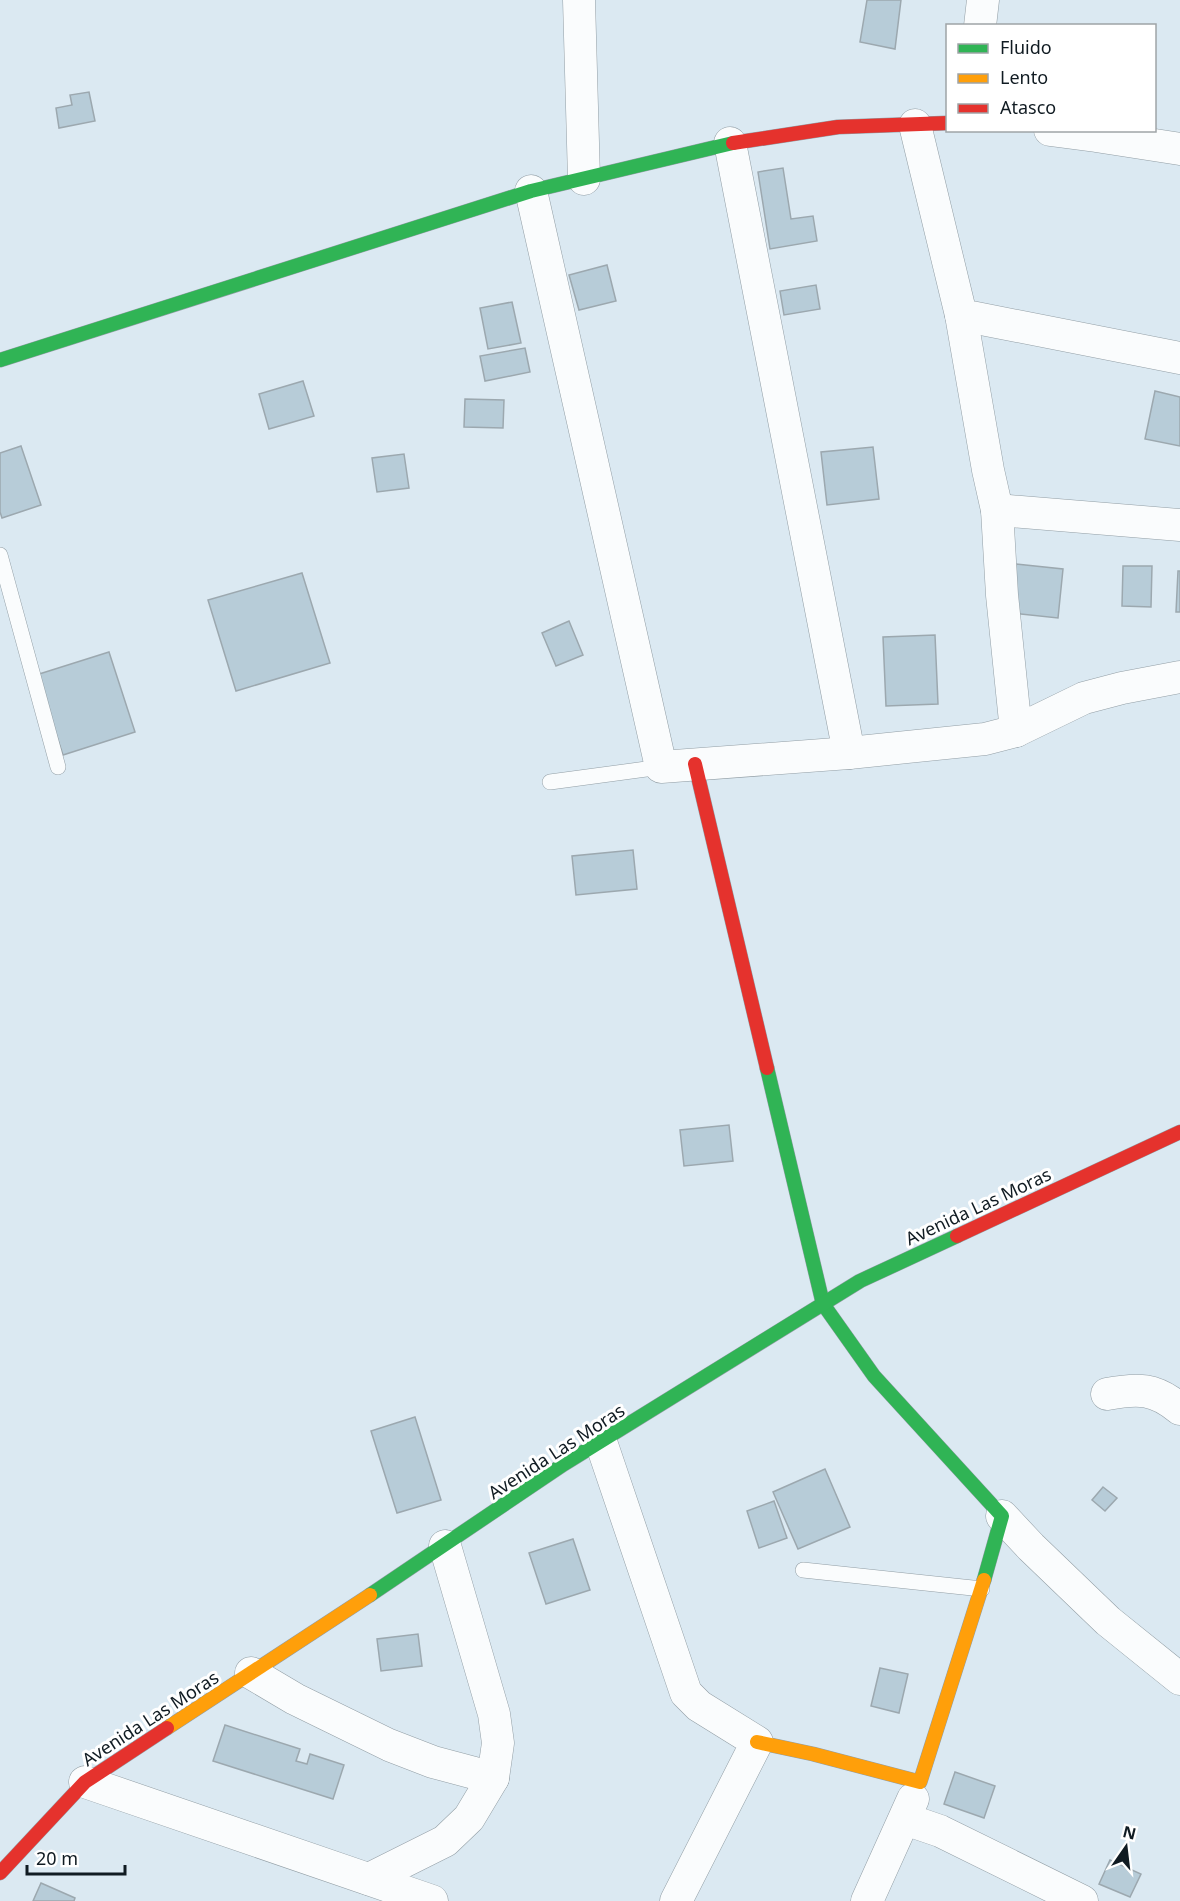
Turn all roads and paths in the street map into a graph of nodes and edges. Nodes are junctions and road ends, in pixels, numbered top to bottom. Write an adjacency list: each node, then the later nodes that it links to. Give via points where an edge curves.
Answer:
1 (579, 0): 9 (street)
2 (983, 0): 3 (street)
3 (980, 24)
4 (946, 123): 5 (street)
5 (915, 125): 7 (street, via 838,127); 11 (street)
6 (1065, 132): 8 (street)
7 (730, 143): 9 (street); 19 (street)
8 (1180, 149)
9 (584, 179): 10 (street)
10 (531, 191): 13 (street); 22 (street)
11 (961, 315): 12 (street); 14 (street)
12 (1180, 358)
13 (0, 360)
14 (997, 510): 15 (street); 18 (street)
15 (1180, 525)
16 (0, 555): 21 (lane)
17 (1180, 677): 18 (street, via 1084,698)
18 (1016, 731): 19 (street, via 985,739)
19 (849, 753): 20 (street)
20 (695, 764): 22 (street); 25 (street)
21 (58, 767)
22 (661, 767): 23 (lane)
23 (550, 782)
24 (1180, 1132): 25 (street, Avenida Las Moras, via 860,1281)
25 (823, 1304): 28 (street, Avenida Las Moras); 29 (street, via 874,1376)
26 (1107, 1394): 27 (street, via 1130,1389 1150,1391)
27 (1180, 1409)
28 (600, 1442): 30 (street, Avenida Las Moras); 35 (street, via 686,1693 699,1706)
29 (1002, 1516): 32 (street); 34 (street, via 1108,1621)
30 (444, 1546): 33 (street, Avenida Las Moras); 36 (street, via 494,1714 498,1743)
31 (803, 1570): 32 (lane)
32 (982, 1589): 38 (street)
33 (250, 1673): 36 (street, via 295,1700 389,1745); 37 (street, Avenida Las Moras)
34 (1180, 1679)
35 (757, 1742): 38 (street); 43 (street)
36 (493, 1778): 41 (street, via 469,1818 445,1841)
37 (85, 1782): 40 (street, Avenida Las Moras); 41 (street)
38 (920, 1782): 39 (street)
39 (905, 1819): 44 (street); 45 (street, via 940,1831)
40 (0, 1874)
41 (369, 1880): 42 (street)
42 (432, 1901)
43 (676, 1901)
44 (867, 1901)
45 (1082, 1901)

